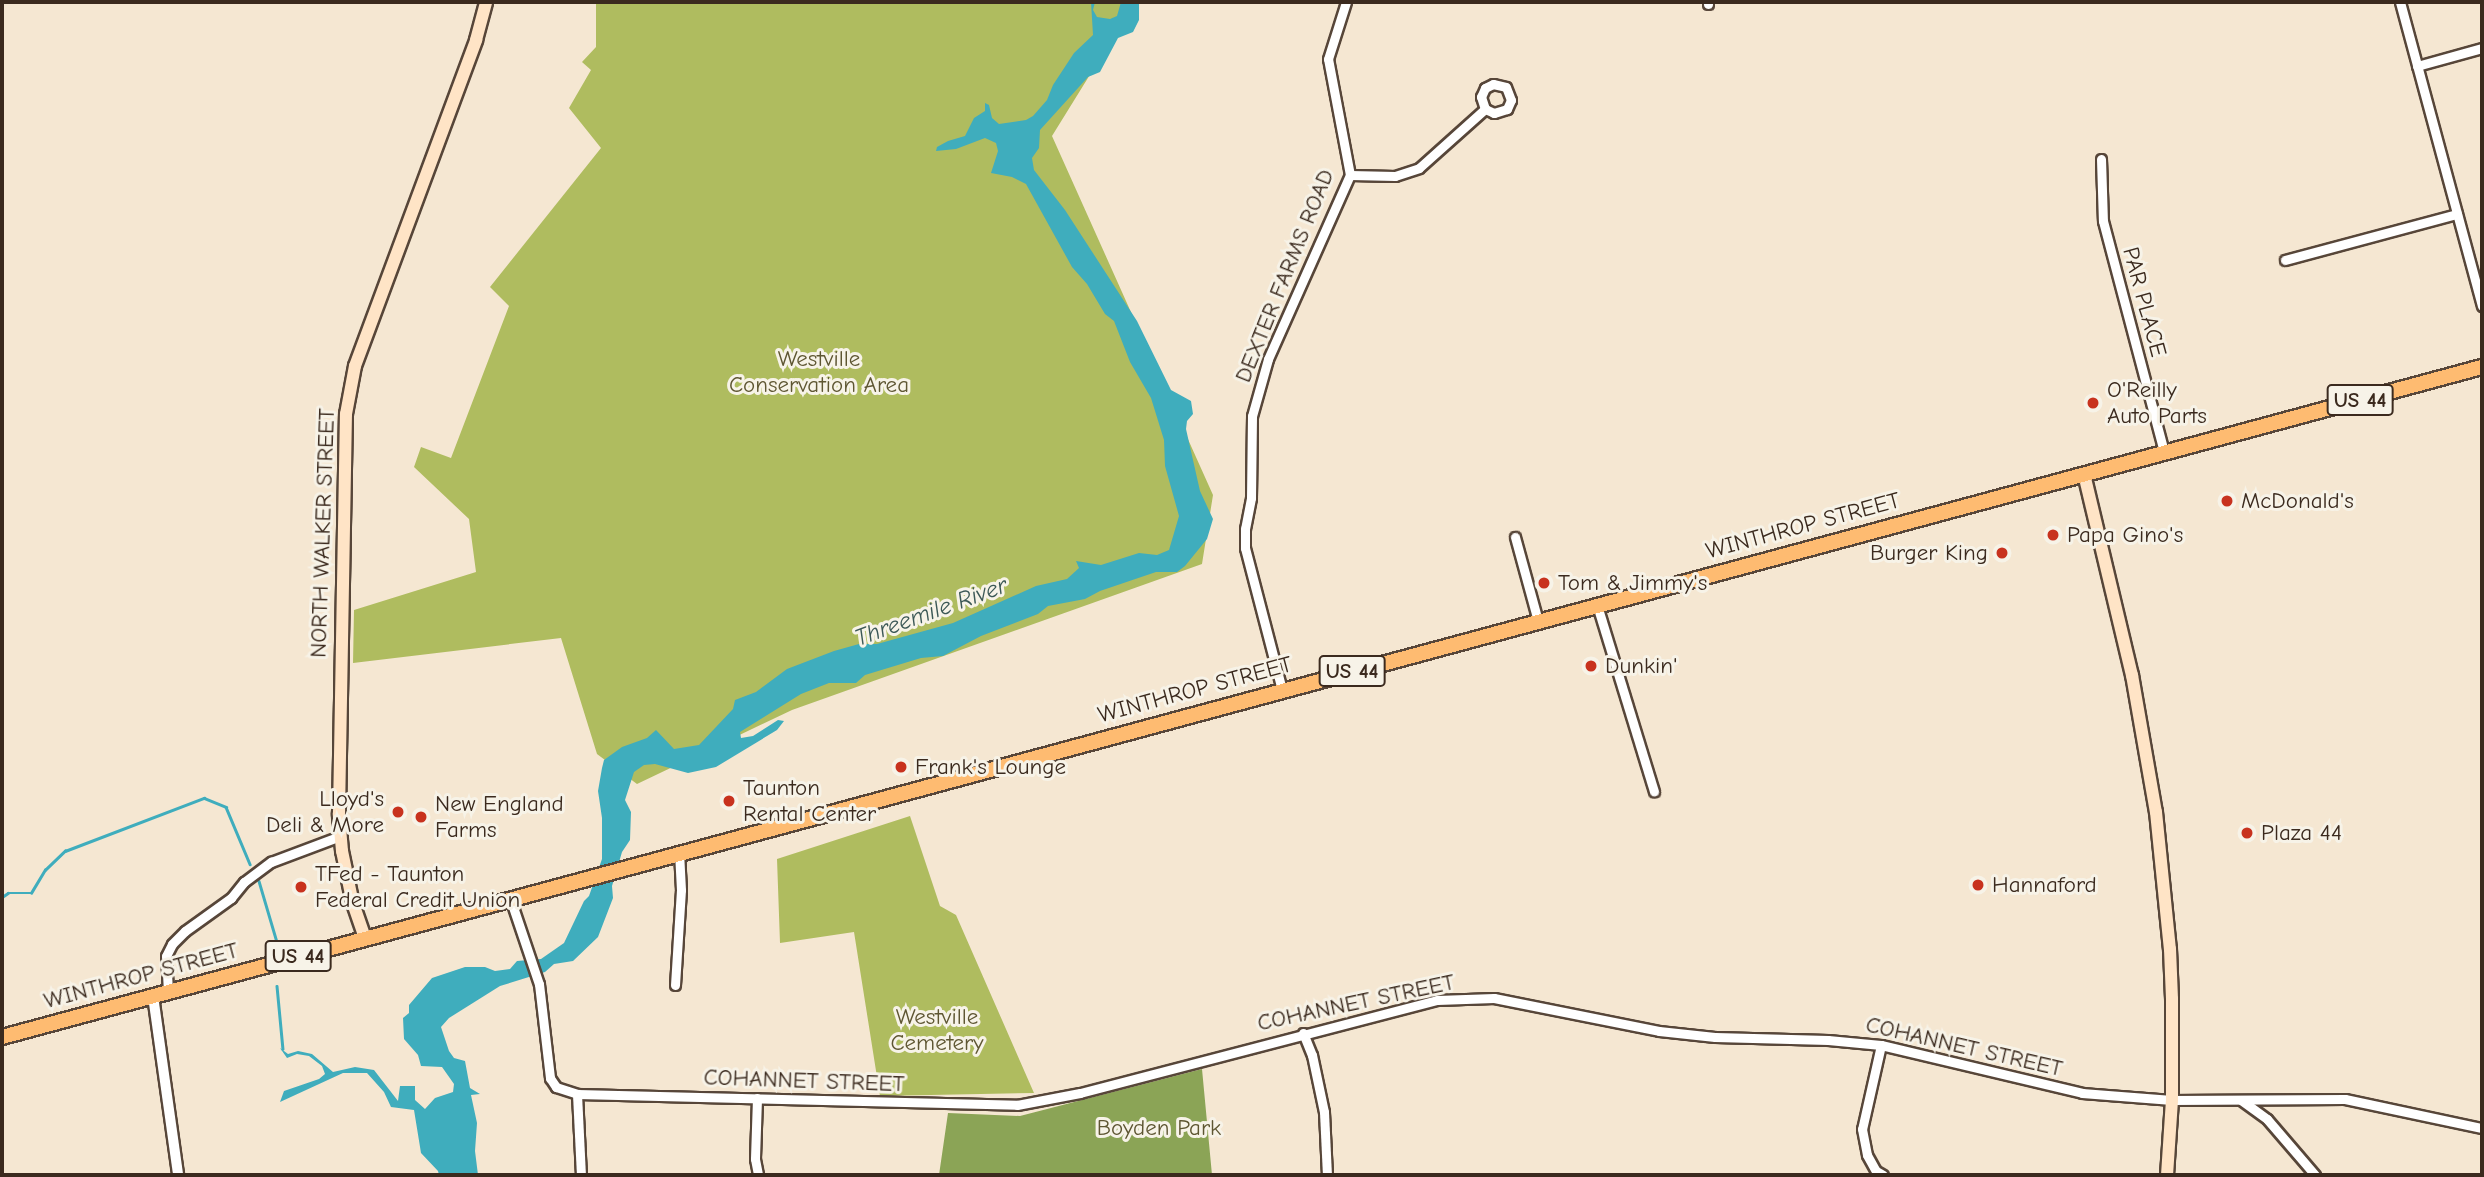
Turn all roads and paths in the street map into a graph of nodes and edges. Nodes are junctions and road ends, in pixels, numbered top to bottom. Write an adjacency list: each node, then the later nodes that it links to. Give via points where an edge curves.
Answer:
1 (486, 2): 20 (main road, NORTH WALKER STREET, via 355,366 348,402 343,437)
2 (1346, 2): 8 (street, DEXTER FARMS ROAD, via 1330,50 1329,68)
3 (2400, 2): 5 (street)
4 (2482, 48): 5 (street)
5 (2417, 66): 9 (street)
6 (1485, 109): 8 (street, via 1419,168 1395,176)
7 (2101, 159): 13 (street, PAR PLACE, via 2104,221)
8 (1350, 175): 18 (street, DEXTER FARMS ROAD, via 1268,359 1252,416 1245,548)
9 (2457, 214): 10 (street); 11 (street)
10 (2285, 260)
11 (2482, 306)
12 (2482, 367): 13 (highway, WINTHROP STREET / US 44)
13 (2164, 452): 14 (highway, WINTHROP STREET / US 44)
14 (2084, 474): 16 (highway, WINTHROP STREET / US 44); 33 (main road, via 2114,591 2150,767 2170,949)
15 (1515, 537): 17 (street)
16 (1597, 605): 17 (highway, WINTHROP STREET / US 44); 19 (street)
17 (1538, 621): 18 (highway, WINTHROP STREET / US 44)
18 (1282, 690): 21 (highway, WINTHROP STREET / US 44)
19 (1654, 792)
20 (340, 836): 23 (main road, NORTH WALKER STREET, via 353,904); 25 (street, via 271,862 186,931 166,956)
21 (679, 853): 22 (highway, WINTHROP STREET / US 44); 24 (street)
22 (510, 898): 23 (highway, WINTHROP STREET / US 44); 30 (street, via 538,980 550,1078 556,1087)
23 (365, 938): 25 (highway, WINTHROP STREET / US 44)
24 (675, 985)
25 (168, 992): 26 (highway, WINTHROP STREET / US 44)
26 (153, 996): 28 (highway, WINTHROP STREET / US 44); 35 (street)
27 (1303, 1033): 29 (street, COHANNET STREET, via 1437,1000 1494,998 1670,1032); 31 (street, COHANNET STREET, via 1080,1093 1017,1105); 38 (street, via 1324,1112)
28 (2, 1037)
29 (1881, 1045): 33 (street, COHANNET STREET, via 2082,1093); 39 (street, via 1862,1129 1867,1155)
30 (577, 1094): 31 (street, COHANNET STREET); 36 (street)
31 (757, 1098): 37 (street)
32 (2240, 1099): 33 (street, COHANNET STREET); 34 (street, COHANNET STREET, via 2357,1101); 41 (street, via 2267,1119)
33 (2172, 1100): 40 (main road)
34 (2482, 1128)
35 (178, 1175)
36 (581, 1175)
37 (758, 1175)
38 (1327, 1175)
39 (1883, 1175)
40 (2167, 1175)
41 (2315, 1175)

